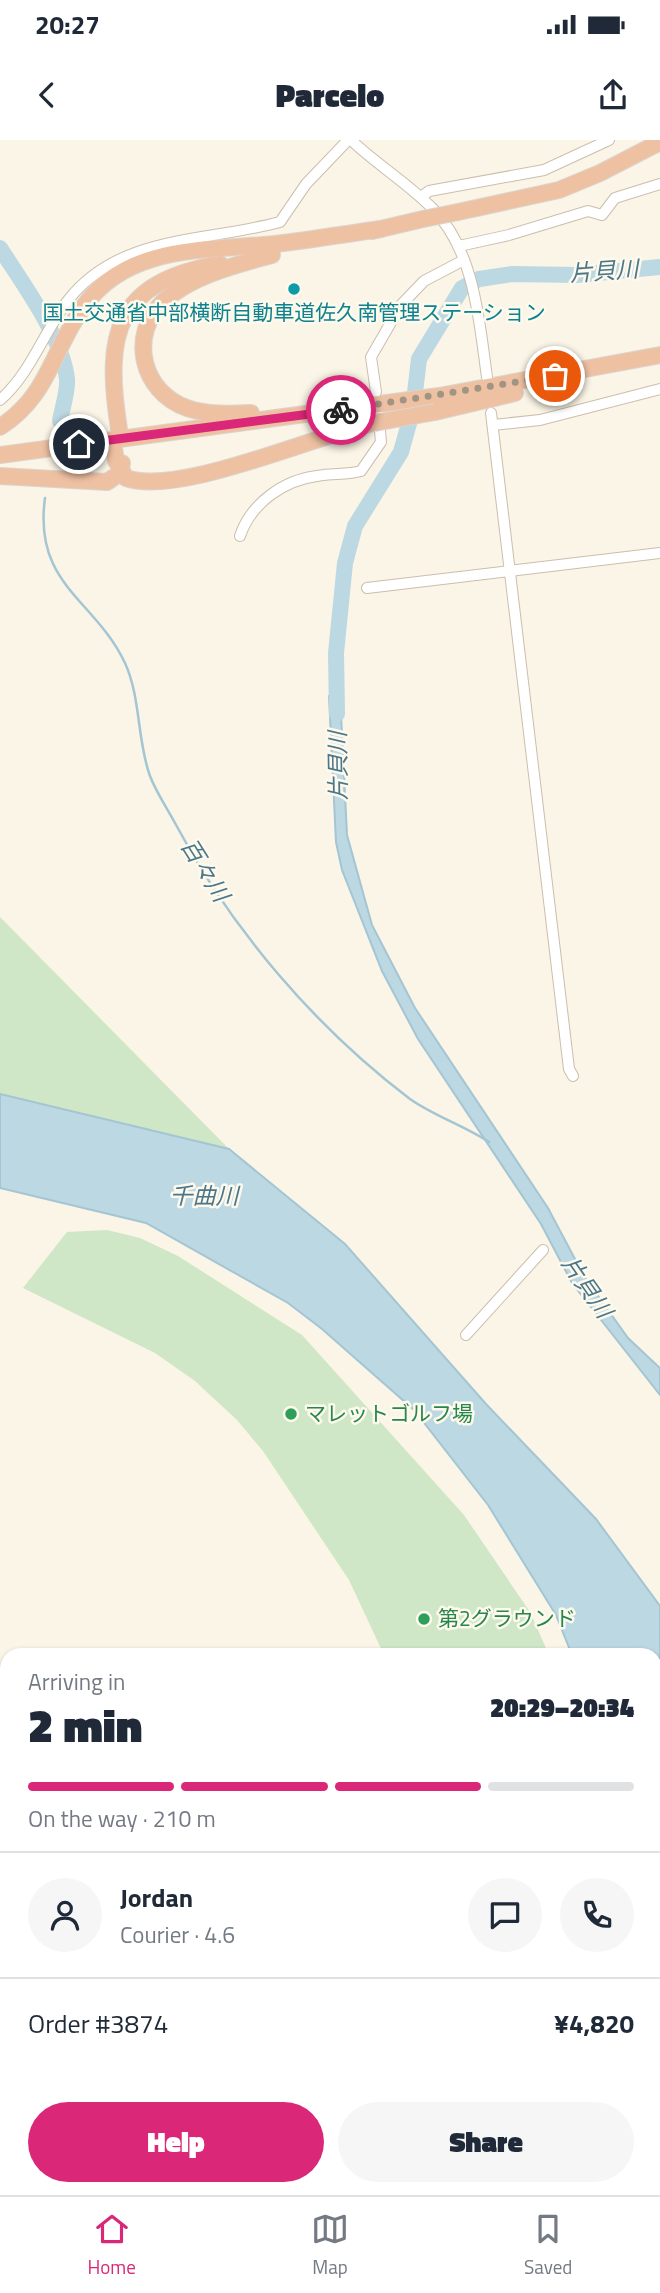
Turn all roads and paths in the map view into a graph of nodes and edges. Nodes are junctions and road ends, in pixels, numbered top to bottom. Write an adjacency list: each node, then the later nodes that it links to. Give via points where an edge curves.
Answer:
1 (349, 140): 5 (street); 14 (street, via 306,184 280,222 160,244 133,253 89,278 71,297 16,385)
2 (608, 140): 5 (street, via 544,170 449,187)
3 (660, 142): 7 (highway, bridge, via 559,190)
4 (660, 184): 6 (street, via 615,198 602,215 588,211)
5 (421, 197): 6 (street)
6 (459, 246): 8 (street)
7 (272, 250): 15 (highway, via 200,279 156,309 146,327 143,352 157,388 188,409 232,414); 18 (highway, via 176,253 130,266 93,295 26,407); 19 (highway, via 179,265 135,290 119,311 107,340 104,372)
8 (465, 262): 11 (street); 15 (street, via 424,281 401,305 371,357)
9 (660, 355): 10 (highway)
10 (632, 361): 11 (highway); 13 (highway)
11 (491, 382): 13 (highway)
12 (660, 389): 17 (street, via 540,420)
13 (438, 399): 15 (highway, bridge); 15 (highway)
14 (0, 400)
15 (379, 406): 21 (highway); 22 (highway, via 325,435 244,464 203,474 134,481); 24 (street, via 381,442 361,471 301,479 279,489 254,511)
16 (491, 413): 17 (street)
17 (493, 425): 26 (street)
18 (0, 427)
19 (115, 430)
20 (118, 447): 22 (highway)
21 (0, 455)
22 (121, 470): 23 (highway, via 107,482)
23 (0, 476)
24 (240, 536)
25 (660, 553): 26 (street)
26 (510, 571): 27 (street); 28 (street)
27 (367, 588)
28 (573, 1076)
29 (543, 1250): 30 (street)
30 (466, 1335)

